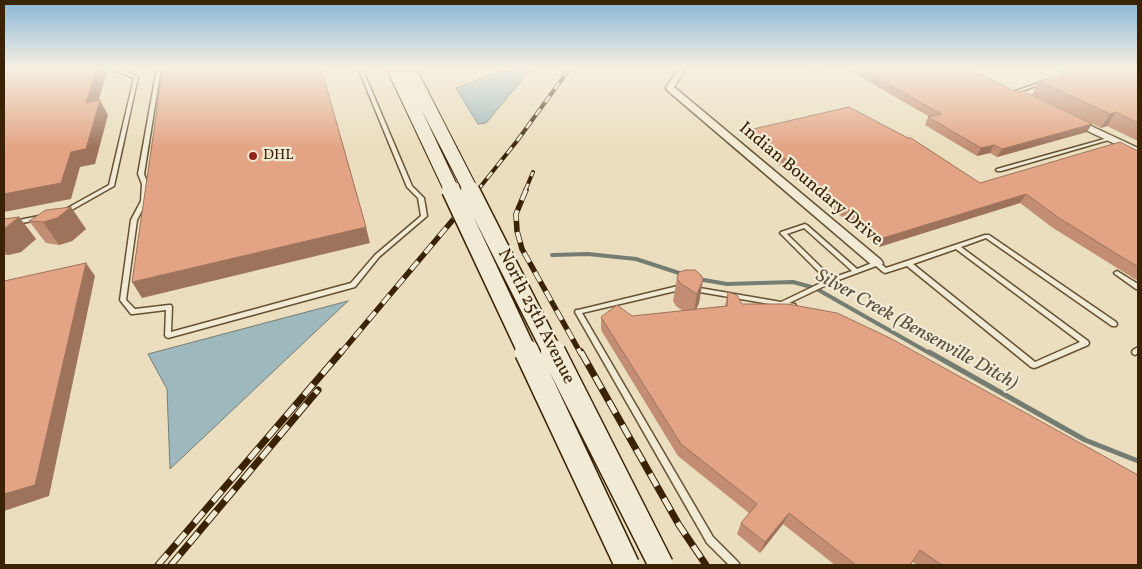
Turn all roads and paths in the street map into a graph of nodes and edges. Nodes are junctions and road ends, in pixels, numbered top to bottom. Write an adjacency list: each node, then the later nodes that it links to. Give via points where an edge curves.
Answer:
1 (132, 95): 12 (lane, via 111,186)
2 (154, 95): 3 (lane, via 141,174 145,184 144,200 134,220 123,300 133,312 169,307 168,335 353,286 377,256 424,216 421,198 410,188)
3 (371, 95)
4 (406, 95): 25 (main road, North 25th Avenue, bridge)
5 (422, 95): 26 (main road, North 25th Avenue, bridge)
6 (678, 95): 17 (street, Indian Boundary Drive)
7 (1067, 118): 8 (street)
8 (1110, 139): 9 (street); 11 (lane)
9 (1134, 147): 10 (street)
10 (1138, 152)
11 (999, 170)
12 (60, 214)
13 (51, 216): 14 (lane)
14 (4, 225)
15 (957, 247): 16 (lane); 16 (lane, via 1086,343 1034,365); 24 (lane, via 987,236)
16 (908, 263): 17 (lane, via 885,271)
17 (877, 264): 18 (lane)
18 (856, 271): 20 (lane); 20 (lane, via 805,226 783,233)
19 (1117, 273): 21 (lane)
20 (831, 280): 22 (lane)
21 (1138, 287)
22 (783, 303): 23 (lane); 27 (lane, via 733,297 684,286 578,312 710,540)
23 (800, 308)
24 (1114, 324)
25 (627, 565)
26 (661, 565)
27 (735, 565)

